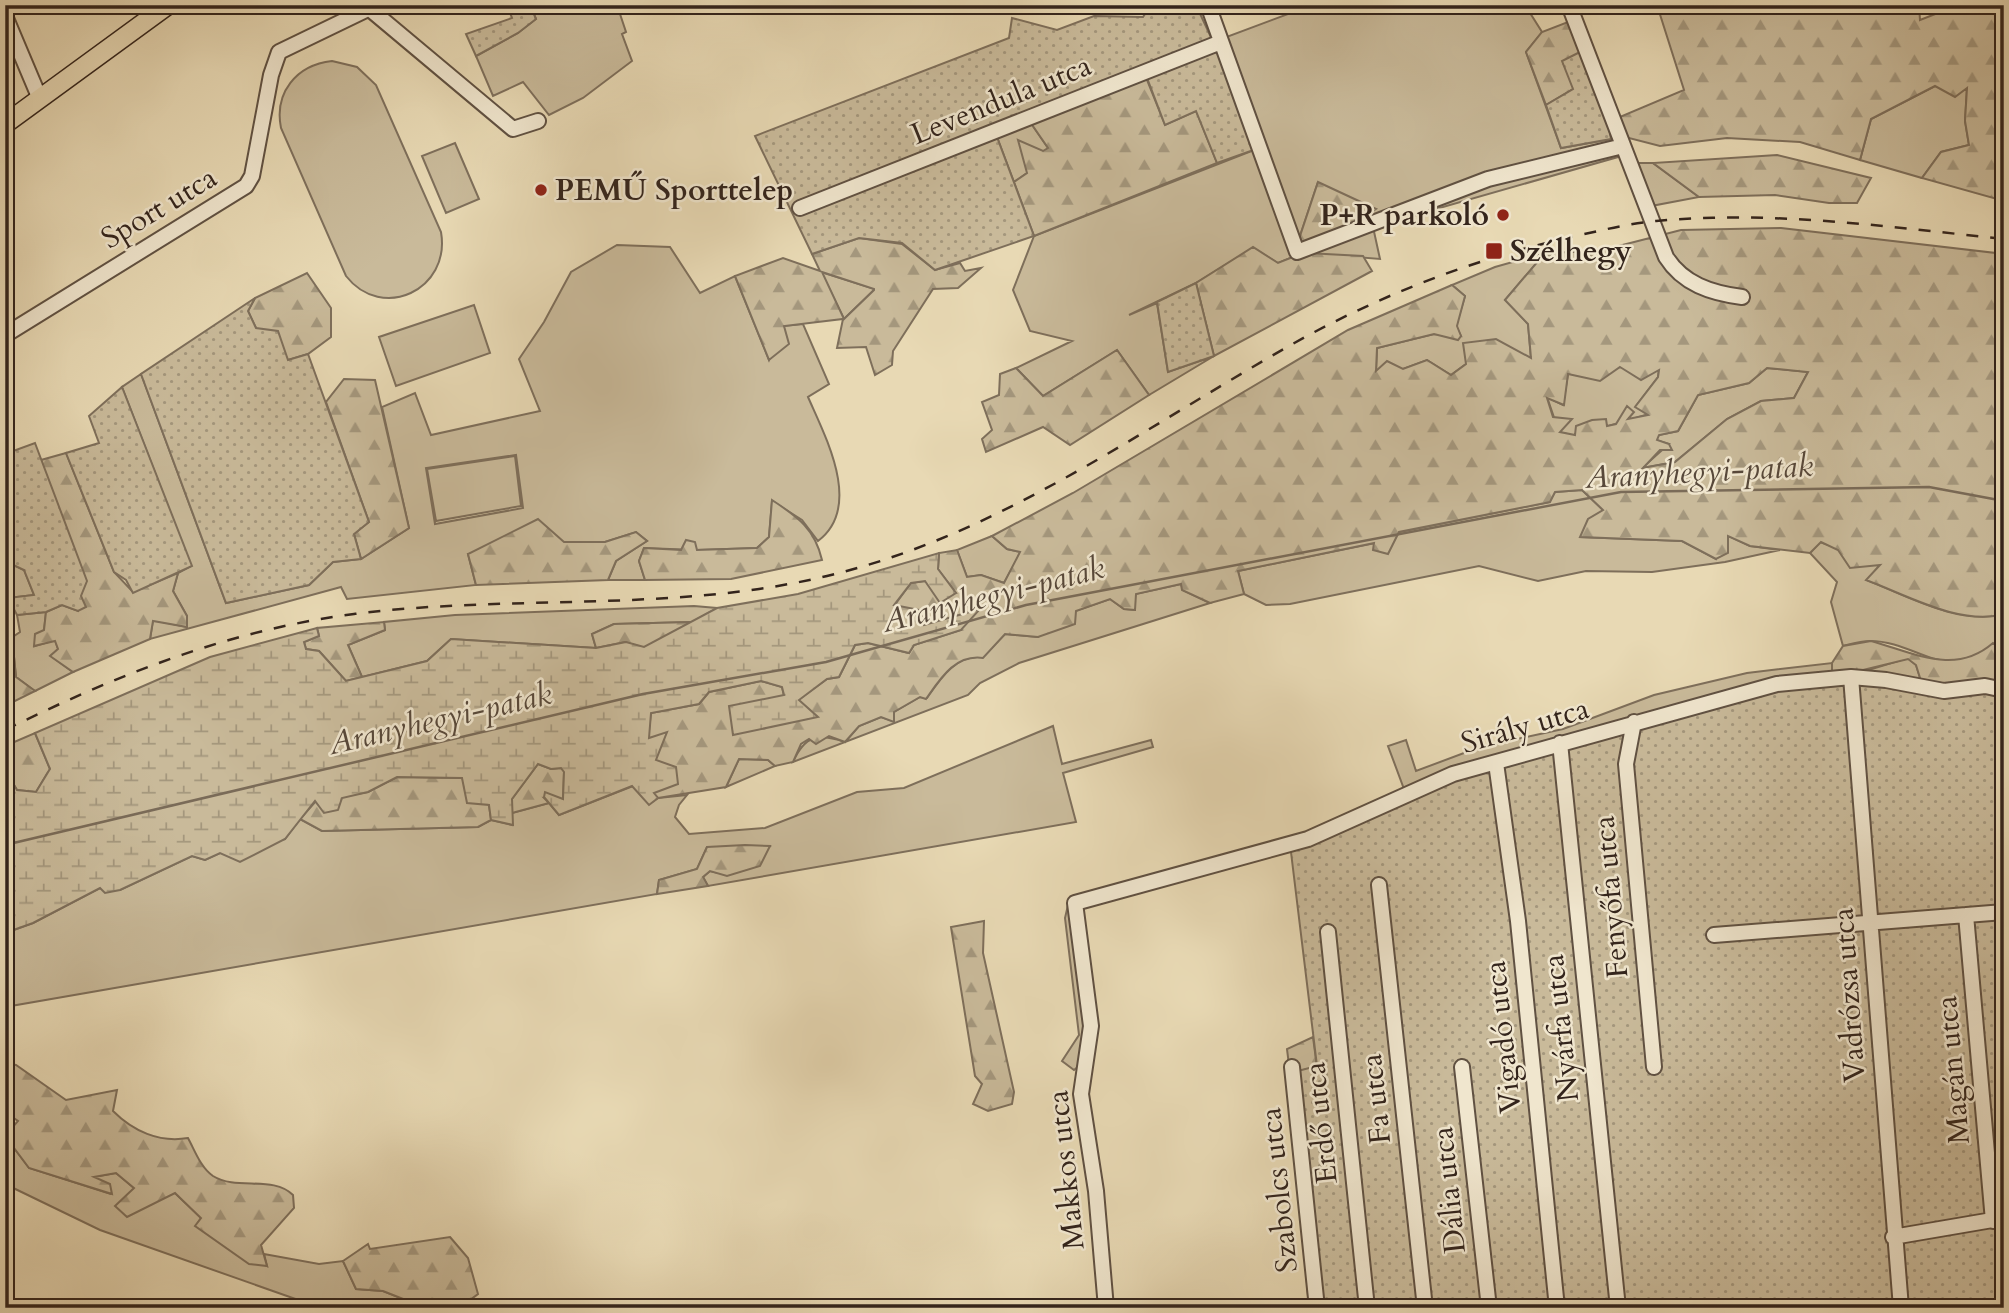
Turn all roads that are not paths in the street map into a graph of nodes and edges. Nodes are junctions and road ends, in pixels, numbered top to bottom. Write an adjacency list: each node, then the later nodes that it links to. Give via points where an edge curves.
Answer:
1 (168, 5): 9 (main road)
2 (789, 5): 3 (street)
3 (820, 5)
4 (1208, 5): 8 (street)
5 (1569, 5): 12 (street)
6 (366, 7): 10 (street, via 513,129); 15 (street, Sport utca, via 279,52 246,186)
7 (5, 16): 9 (street)
8 (1221, 42): 12 (street, via 1297,252 1488,178); 13 (street, Levendula utca)
9 (40, 99): 11 (main road)
10 (538, 121)
11 (5, 124)
12 (1623, 146): 14 (street, via 1671,266 1696,285)
13 (800, 208)
14 (1742, 297)
15 (5, 335)
16 (1851, 677): 17 (street, Sirály utca, via 1944,691 1985,686); 18 (street, Sirály utca, via 1777,684); 25 (street, Vadrózsa utca)
17 (2004, 690)
18 (1634, 722): 19 (street, Sirály utca); 30 (street, Fenyőfa utca, via 1626,764)
19 (1560, 743): 20 (street, Sirály utca); 39 (street, Nyárfa utca)
20 (1496, 763): 22 (street, Sirály utca, via 1453,774 1308,839); 38 (street, Vigadó utca, via 1518,921)
21 (1379, 885): 36 (street, Fa utca)
22 (1074, 903): 33 (street, Makkos utca, via 1091,1026 1081,1094 1096,1191)
23 (2004, 912): 24 (street)
24 (1966, 915): 25 (street); 31 (street, Magán utca)
25 (1870, 922): 27 (street); 32 (street, Vadrózsa utca)
26 (1328, 932): 35 (street, Erdő utca)
27 (1714, 935)
28 (1292, 1067): 34 (street, Szabolcs utca)
29 (1462, 1067): 37 (street, Dália utca)
30 (1654, 1067)
31 (1998, 1219): 32 (street)
32 (1893, 1237): 40 (street, Vadrózsa utca)
33 (1106, 1308)
34 (1317, 1308)
35 (1367, 1308)
36 (1425, 1308)
37 (1489, 1308)
38 (1557, 1308)
39 (1618, 1308)
40 (1901, 1308)

